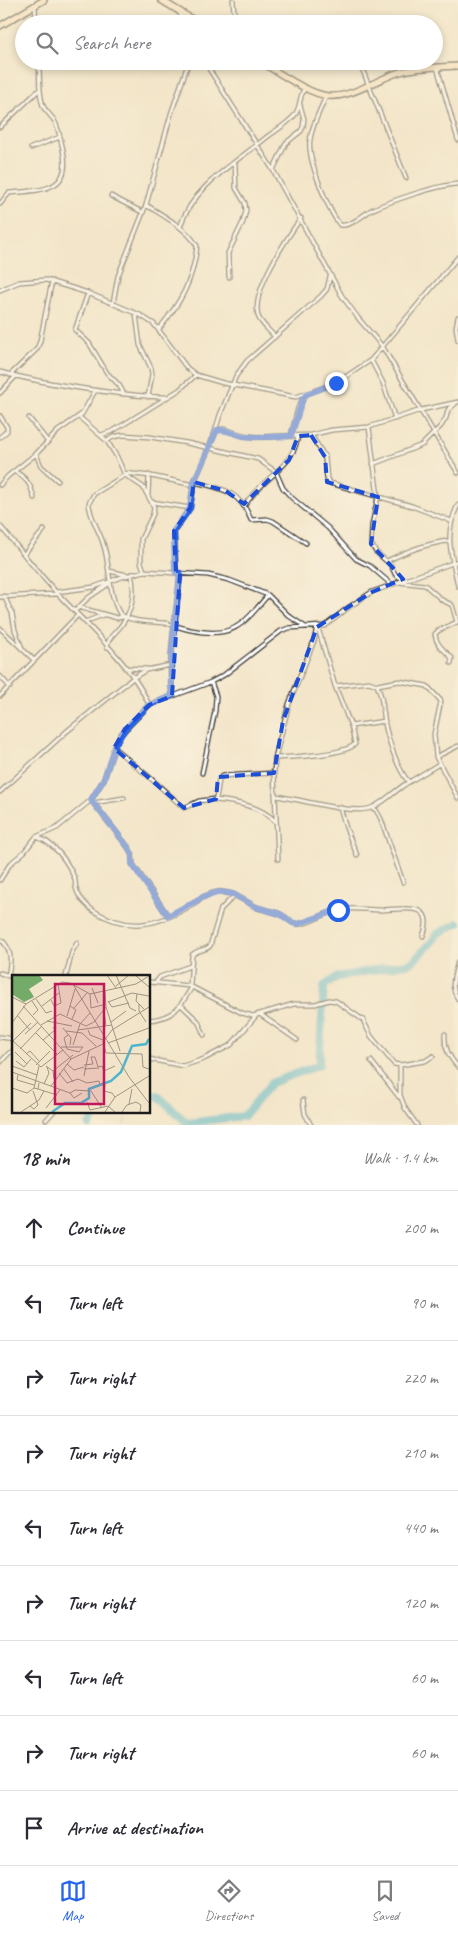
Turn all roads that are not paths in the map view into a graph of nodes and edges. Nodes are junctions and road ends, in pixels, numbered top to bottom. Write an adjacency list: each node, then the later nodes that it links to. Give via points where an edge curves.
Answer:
1 (44, 0): 4 (main road)
2 (161, 0): 5 (main road)
3 (232, 0): 10 (street)
4 (35, 4): 6 (main road); 7 (street)
5 (179, 10): 8 (street); 9 (main road)
6 (18, 15)
7 (36, 15)
8 (181, 15)
9 (186, 15)
10 (234, 15)
11 (15, 17): 12 (main road)
12 (0, 26)
13 (458, 66): 14 (main road)
14 (443, 67)
15 (40, 70): 23 (street)
16 (186, 70): 38 (street)
17 (210, 70): 30 (street)
18 (274, 70): 24 (main road)
19 (362, 70): 22 (street)
20 (412, 70): 22 (main road)
21 (438, 70): 29 (street)
22 (368, 85): 25 (main road, via 355,92); 34 (street)
23 (41, 88): 27 (street); 28 (street, via 44,106)
24 (305, 88): 25 (main road); 26 (street)
25 (326, 96): 35 (street, via 311,132 310,150 322,187 340,224 346,225 392,202)
26 (300, 105): 30 (street, via 290,120); 33 (street, via 304,119 301,132 286,143)
27 (0, 127)
28 (60, 137): 31 (street); 37 (street, via 66,167 57,184 31,192 9,193)
29 (458, 140)
30 (258, 145): 32 (street); 33 (street)
31 (30, 148)
32 (235, 162): 41 (street, via 194,199); 45 (street, via 236,188 246,211 228,253)
33 (273, 170): 40 (street)
34 (406, 178)
35 (458, 184)
36 (111, 196): 39 (street)
37 (0, 204)
38 (146, 205): 39 (street); 41 (street)
39 (142, 212): 49 (street, via 118,276)
40 (301, 218): 44 (street); 53 (street, via 278,253 260,296 258,314)
41 (180, 228): 52 (street, via 196,243 197,249 186,292)
42 (458, 257): 43 (street); 55 (street)
43 (458, 262)
44 (330, 276): 53 (street, via 327,289 321,296); 55 (street, via 358,318)
45 (229, 277)
46 (52, 281): 47 (street, via 19,282); 48 (street); 58 (street, via 37,349)
47 (0, 290)
48 (88, 293): 49 (street); 64 (street, via 75,330 89,343)
49 (113, 303): 50 (street)
50 (136, 314): 52 (street); 67 (street, via 141,350 152,374)
51 (458, 317): 54 (street)
52 (159, 329): 59 (street, via 187,368)
53 (275, 337): 61 (street, via 242,367)
54 (458, 340)
55 (382, 346): 56 (street); 69 (street)
56 (371, 360): 65 (street, via 336,383); 73 (street)
57 (0, 372): 58 (street)
58 (10, 375): 60 (street)
59 (196, 375): 61 (street); 66 (street)
60 (15, 377): 62 (street); 63 (street)
61 (233, 385): 65 (street, via 292,397); 75 (street)
62 (94, 391): 64 (street); 72 (street)
63 (0, 393)
64 (124, 394): 67 (street)
65 (307, 394): 79 (street, via 298,408)
66 (166, 397): 67 (street); 77 (street, via 113,431)
67 (148, 398)
68 (456, 402): 69 (street); 76 (street, via 448,410 445,422)
69 (421, 410): 73 (street); 76 (street)
70 (0, 416): 81 (street, via 7,428)
71 (29, 418): 83 (street)
72 (79, 418): 77 (street); 83 (street, via 58,430)
73 (395, 419): 74 (street)
74 (369, 427): 78 (street); 86 (street)
75 (217, 430): 79 (street, via 224,429 243,436); 84 (street)
76 (434, 432): 86 (street, via 416,449); 89 (street)
77 (101, 435): 82 (street)
78 (310, 435): 80 (street); 96 (street, via 325,457 329,482)
79 (291, 436): 80 (street)
80 (298, 436): 88 (street, via 292,454)
81 (0, 437)
82 (107, 441): 84 (street, via 118,436 133,436); 90 (street)
83 (48, 442): 85 (street)
84 (208, 447): 88 (street, via 258,459); 93 (street)
85 (36, 454): 87 (street); 92 (street, via 41,466)
86 (373, 464): 96 (street)
87 (14, 471): 94 (street); 97 (street, via 30,484)
88 (276, 472): 99 (street); 119 (street, via 292,498 328,528 356,559)
89 (458, 472)
90 (124, 474): 91 (street); 95 (street, via 140,483); 111 (street, via 94,494 89,502)
91 (150, 475): 93 (street); 95 (street)
92 (58, 481)
93 (194, 484): 99 (street, via 226,491); 101 (street)
94 (0, 485)
95 (148, 495): 98 (street)
96 (378, 496): 102 (street); 108 (street, via 371,544)
97 (34, 498)
98 (152, 502): 101 (street); 112 (street, via 153,514 141,544)
99 (245, 505): 106 (street, via 250,520 273,521)
100 (458, 505): 102 (street)
101 (190, 508): 113 (street, via 174,531)
102 (451, 521): 105 (street)
103 (0, 526): 107 (street)
104 (44, 530): 107 (street)
105 (449, 541): 108 (street, via 430,544); 110 (street)
106 (306, 542)
107 (24, 554): 121 (street)
108 (387, 561): 116 (street, via 395,574)
109 (458, 561): 110 (street)
110 (452, 563): 116 (street); 120 (street)
111 (109, 571): 115 (street); 117 (street)
112 (144, 571): 113 (street); 115 (street)
113 (176, 573): 114 (street)
114 (180, 573): 122 (street, via 229,580); 131 (street)
115 (130, 574): 117 (street); 128 (street, via 133,598)
116 (403, 579): 118 (street)
117 (110, 582): 121 (street); 124 (street); 128 (street, via 114,602)
118 (397, 582): 119 (street); 130 (street, via 428,587 452,605)
119 (391, 584): 133 (street, via 358,600 330,622)
120 (458, 586)
121 (57, 593): 123 (street); 125 (street)
122 (268, 595): 131 (street, via 242,623 224,632 212,634); 132 (street, via 289,616)
123 (2, 596): 136 (street, via 12,613)
124 (78, 607): 125 (street); 126 (street)
125 (74, 612): 127 (street)
126 (104, 614): 128 (street); 129 (street)
127 (78, 615): 129 (street); 137 (street)
128 (125, 617): 131 (street); 135 (street, via 109,638)
129 (85, 622): 135 (street)
130 (457, 622): 138 (street, via 435,634 441,649 452,658)
131 (174, 625): 139 (street)
132 (306, 627): 133 (street); 144 (street, via 281,631 234,669)
133 (318, 627): 146 (street); 156 (street, via 289,704)
134 (0, 628): 136 (street)
135 (107, 647): 140 (street)
136 (22, 648): 137 (street)
137 (34, 660): 147 (street)
138 (451, 663)
139 (171, 665): 141 (street); 149 (street)
140 (125, 668): 141 (street); 143 (street)
141 (149, 670): 143 (street)
142 (0, 676): 147 (street)
143 (133, 678): 150 (street); 161 (street, via 66,732)
144 (210, 682): 149 (street); 158 (street, via 216,696 215,711)
145 (377, 685): 146 (street, via 369,682); 151 (street); 155 (street, via 404,682 428,686 433,690 442,702 434,734)
146 (335, 686): 152 (street)
147 (10, 687): 148 (street)
148 (0, 696)
149 (172, 696): 150 (street)
150 (149, 705): 154 (street, via 125,729)
151 (385, 721): 152 (street); 160 (street, via 393,750)
152 (351, 726): 156 (street, via 355,740 352,747)
153 (458, 746): 155 (street)
154 (114, 748): 165 (street, via 182,807); 166 (street, via 104,779)
155 (436, 756): 157 (street)
156 (275, 758): 159 (street)
157 (439, 764): 160 (street); 164 (street)
158 (202, 772)
159 (274, 773): 162 (street); 165 (street, via 222,776)
160 (409, 782): 168 (street)
161 (0, 792)
162 (275, 796): 167 (street); 169 (street)
163 (124, 798): 166 (street)
164 (458, 798)
165 (215, 800): 169 (street, via 250,806)
166 (92, 801): 170 (street, via 57,828); 176 (street, via 128,847 132,864)
167 (340, 807): 168 (street); 171 (street)
168 (372, 808): 174 (street, via 381,818)
169 (276, 822): 172 (street)
170 (36, 837): 173 (street, via 10,864); 176 (street, via 55,848 75,878 82,901 92,910 131,926)
171 (357, 855)
172 (278, 859)
173 (0, 880)
174 (403, 882)
175 (235, 896): 176 (street, via 220,892 212,894); 177 (street, via 298,924 344,909 414,908 424,917); 181 (street, via 221,909 210,946 207,950 196,950)
176 (168, 916)
177 (423, 936)
178 (0, 939): 184 (street, via 10,952)
179 (77, 943): 183 (street)
180 (458, 961): 189 (street, via 453,979 453,990)
181 (190, 966): 187 (street, via 160,977); 188 (street)
182 (0, 973): 184 (street)
183 (66, 975)
184 (8, 976): 185 (street)
185 (12, 977)
186 (150, 982): 187 (street)
187 (155, 983): 188 (street)
188 (191, 986): 190 (street); 191 (street, via 242,1013)
189 (458, 999)
190 (181, 1005): 192 (street, via 166,1017); 194 (street, via 198,1020)
191 (258, 1015): 195 (street); 198 (street, via 231,1046 204,1059 183,1066); 201 (street, via 294,1004 336,1001 363,1020 389,1058)
192 (150, 1020)
193 (444, 1034): 202 (street, via 446,1050)
194 (204, 1036)
195 (297, 1040)
196 (12, 1053): 200 (street)
197 (433, 1056): 201 (street, via 425,1061)
198 (150, 1060)
199 (371, 1062): 203 (street)
200 (0, 1063)
201 (400, 1065): 203 (street, via 398,1090)
202 (458, 1066)
203 (401, 1099): 208 (street)
204 (303, 1100): 207 (street)
205 (53, 1112): 206 (street)
206 (46, 1120)
207 (311, 1125)
208 (417, 1125)

